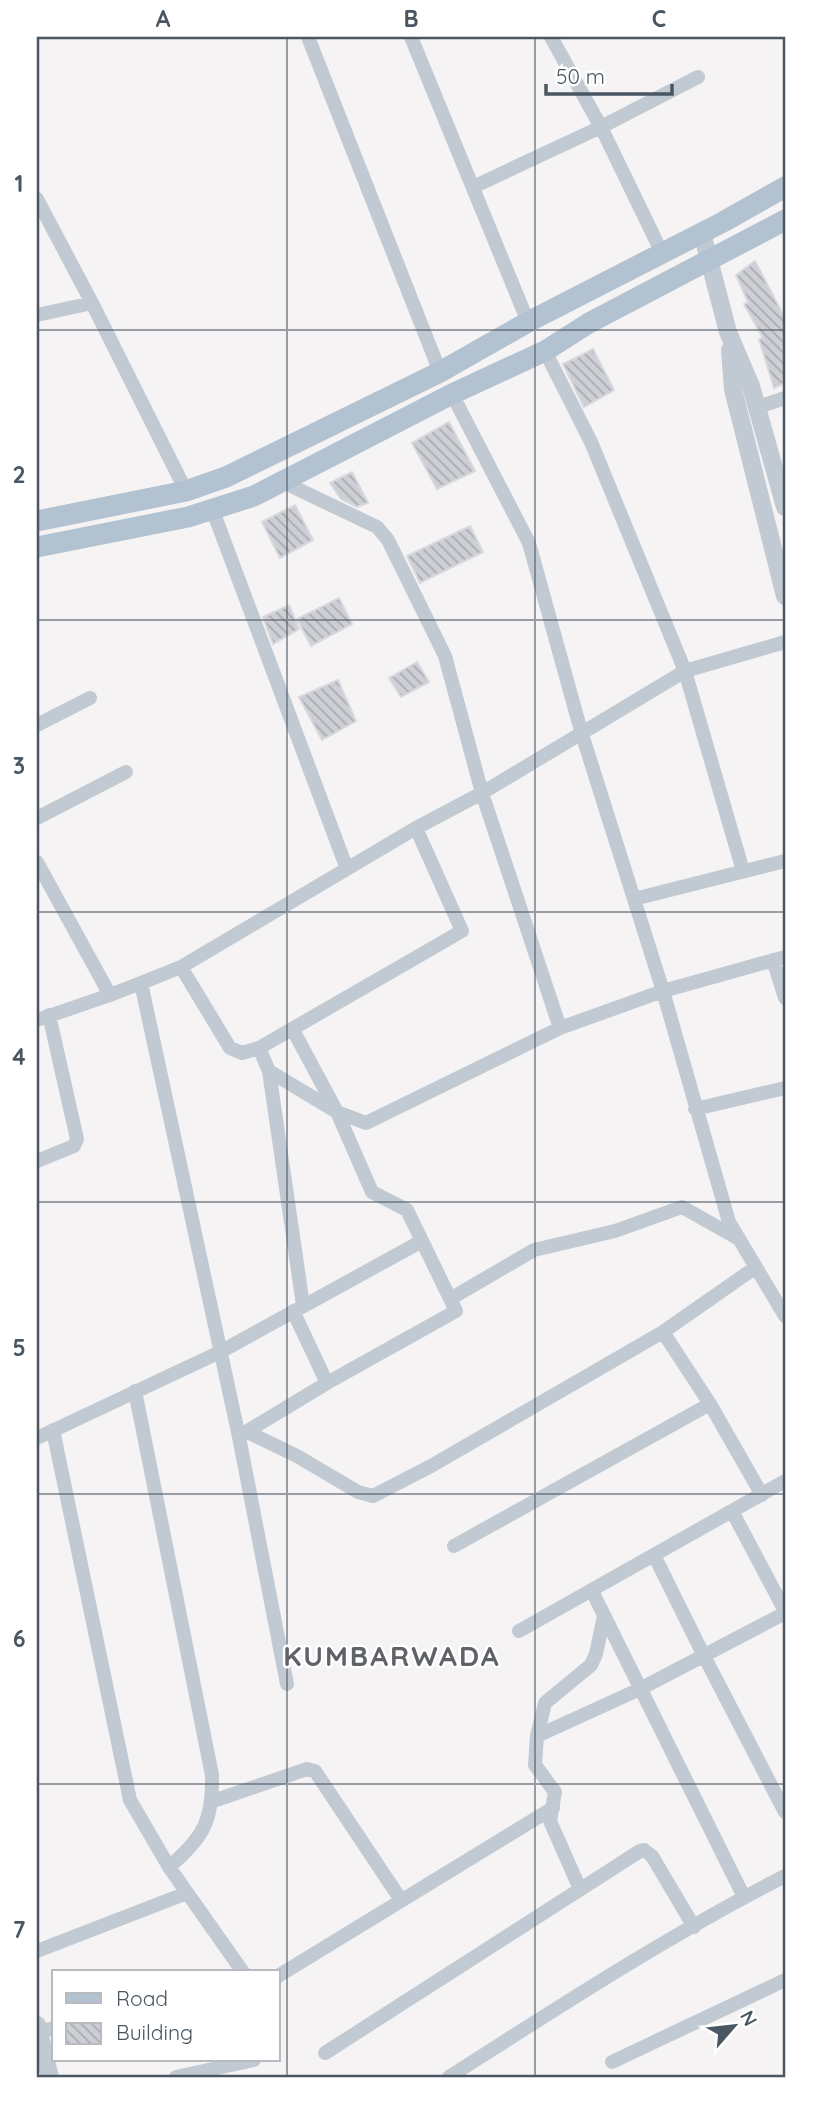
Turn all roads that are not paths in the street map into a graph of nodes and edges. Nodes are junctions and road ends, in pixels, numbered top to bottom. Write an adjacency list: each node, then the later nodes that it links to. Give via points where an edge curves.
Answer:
1 (308, 37): 19 (street)
2 (411, 37): 6 (street)
3 (551, 37): 5 (street)
4 (698, 77): 5 (street)
5 (601, 127): 6 (street); 12 (street)
6 (472, 187): 16 (street)
7 (785, 187): 11 (main road)
8 (37, 199): 9 (street)
9 (42, 220): 14 (street)
10 (785, 220): 13 (main road)
11 (702, 233): 12 (main road); 13 (street)
12 (662, 253): 16 (main road)
13 (709, 260): 17 (street); 18 (main road)
14 (92, 303): 15 (street); 24 (street)
15 (37, 315)
16 (528, 322): 19 (main road)
17 (728, 332): 22 (street); 29 (street, via 733,389)
18 (545, 351): 20 (main road); 31 (street, via 591,442)
19 (440, 372): 24 (main road, via 226,477)
20 (452, 394): 23 (main road); 34 (street, via 529,544)
21 (785, 398): 22 (street)
22 (758, 407): 25 (street)
23 (283, 482): 26 (main road); 36 (street, via 376,527 388,540 445,656)
24 (187, 491): 27 (main road)
25 (785, 507)
26 (213, 511): 28 (main road); 41 (street)
27 (37, 520)
28 (37, 547)
29 (785, 596)
30 (785, 642): 31 (street)
31 (685, 671): 34 (street); 42 (street)
32 (90, 698): 33 (street)
33 (37, 725)
34 (581, 732): 36 (street); 43 (street)
35 (126, 772): 37 (street)
36 (482, 793): 38 (street); 51 (street)
37 (37, 818)
38 (416, 828): 41 (street); 52 (street, via 462,931)
39 (785, 861): 42 (street)
40 (37, 862): 48 (street)
41 (347, 869): 45 (street)
42 (743, 871): 43 (street)
43 (634, 899): 47 (street)
44 (779, 959): 47 (street); 49 (street)
45 (181, 967): 46 (street); 53 (street, via 230,1048 242,1053)
46 (141, 983): 48 (street); 68 (street)
47 (663, 991): 51 (street); 56 (street)
48 (110, 995): 50 (street)
49 (785, 998)
50 (43, 1017): 58 (street, via 78,1139 74,1146)
51 (560, 1028): 57 (street, via 369,1123)
52 (293, 1030): 53 (street); 57 (street)
53 (259, 1048): 54 (street)
54 (269, 1071): 57 (street); 65 (street)
55 (785, 1088): 56 (street)
56 (695, 1109): 59 (street, via 729,1222)
57 (337, 1112): 60 (street, via 372,1192 407,1210)
58 (37, 1161)
59 (740, 1240): 61 (street); 64 (street, via 682,1207 615,1231 534,1251)
60 (422, 1241): 64 (street); 65 (street)
61 (756, 1267): 63 (street); 67 (street)
62 (785, 1284): 63 (street)
63 (769, 1289): 66 (street)
64 (450, 1299): 69 (street, via 456,1311)
65 (298, 1308): 68 (street); 69 (street)
66 (785, 1315)
67 (663, 1332): 71 (street); 73 (street, via 373,1496)
68 (220, 1352): 70 (street); 73 (street)
69 (327, 1383): 73 (street)
70 (135, 1391): 72 (street); 88 (street, via 210,1758)
71 (710, 1404): 76 (street); 78 (street)
72 (53, 1430): 74 (street); 91 (street, via 127,1789 134,1810)
73 (243, 1434): 85 (street)
74 (37, 1438)
75 (785, 1481): 76 (street)
76 (762, 1495): 77 (street)
77 (732, 1511): 79 (street); 81 (street)
78 (454, 1546)
79 (654, 1555): 80 (street); 84 (street)
80 (593, 1591): 82 (street); 83 (street)
81 (785, 1612): 84 (street)
82 (604, 1616): 86 (street); 87 (street, via 594,1660 547,1700)
83 (519, 1631)
84 (704, 1656): 86 (street); 90 (street)
85 (287, 1684)
86 (640, 1689): 87 (street); 95 (street)
87 (537, 1736): 89 (street, via 535,1765 555,1792)
88 (213, 1801): 91 (street, via 199,1838); 96 (street, via 314,1770)
89 (553, 1808): 93 (street, via 551,1824); 96 (street)
90 (785, 1812)
91 (169, 1867): 94 (street)
92 (785, 1877): 95 (street)
93 (580, 1889): 97 (street, via 644,1850); 103 (street)
94 (187, 1893): 98 (street); 99 (street)
95 (744, 1897): 97 (street)
96 (401, 1900): 100 (street)
97 (694, 1927): 108 (street)
98 (37, 1951)
99 (242, 1970)
100 (280, 1975)
101 (785, 1980): 105 (street)
102 (43, 2028): 106 (street)
103 (325, 2053)
104 (245, 2062): 107 (street)
105 (612, 2063)
106 (50, 2077)
107 (176, 2077)
108 (449, 2077)

